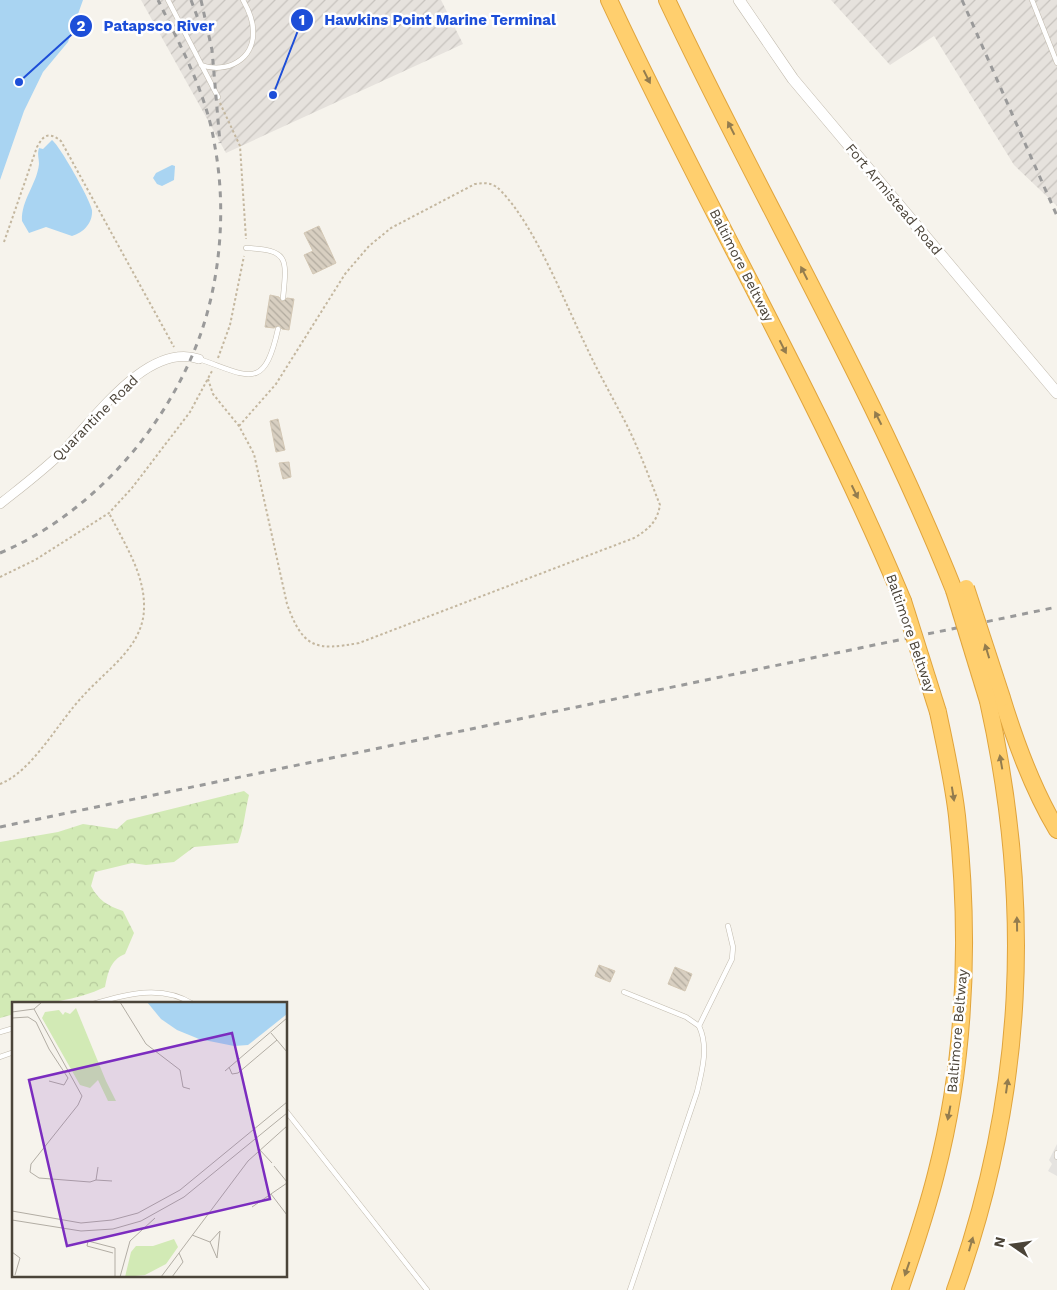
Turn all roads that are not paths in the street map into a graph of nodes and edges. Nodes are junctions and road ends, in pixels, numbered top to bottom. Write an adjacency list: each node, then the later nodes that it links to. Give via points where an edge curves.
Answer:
1 (168, 0): 8 (lane)
2 (243, 0): 8 (lane, via 253,30 247,54 225,68)
3 (609, 0): 28 (highway, Baltimore Beltway, one-way to 28, bridge, via 875,534 904,601 938,712 962,867 963,986 959,1042 942,1145 918,1238)
4 (667, 0): 16 (highway, one-way to 4, bridge, via 960,589)
5 (739, 0): 14 (street, Fort Armistead Road, via 793,79)
6 (1032, 0): 7 (lane)
7 (1057, 63)
8 (201, 65): 9 (lane)
9 (218, 97)
10 (246, 248): 11 (lane, via 271,249 285,262)
11 (283, 298)
12 (278, 329): 13 (lane, via 267,365 258,372 243,375)
13 (200, 359): 15 (street, Quarantine Road, via 178,356 153,365 134,378 58,455)
14 (1057, 393)
15 (0, 504)
16 (995, 699): 17 (highway, via 1033,786); 29 (highway, one-way to 16, via 988,1184 1002,1117 1017,990 1014,860)
17 (1057, 830)
18 (728, 926): 22 (lane, via 732,959)
19 (624, 992): 22 (lane, via 686,1017)
20 (101, 1002): 21 (lane, via 137,992 169,994)
21 (188, 1002)
22 (699, 1026): 27 (lane, via 703,1034 704,1065 698,1092)
23 (288, 1114): 26 (lane)
24 (1057, 1153): 25 (lane)
25 (1057, 1157)
26 (427, 1290)
27 (630, 1290)
28 (900, 1290)
29 (955, 1290)

